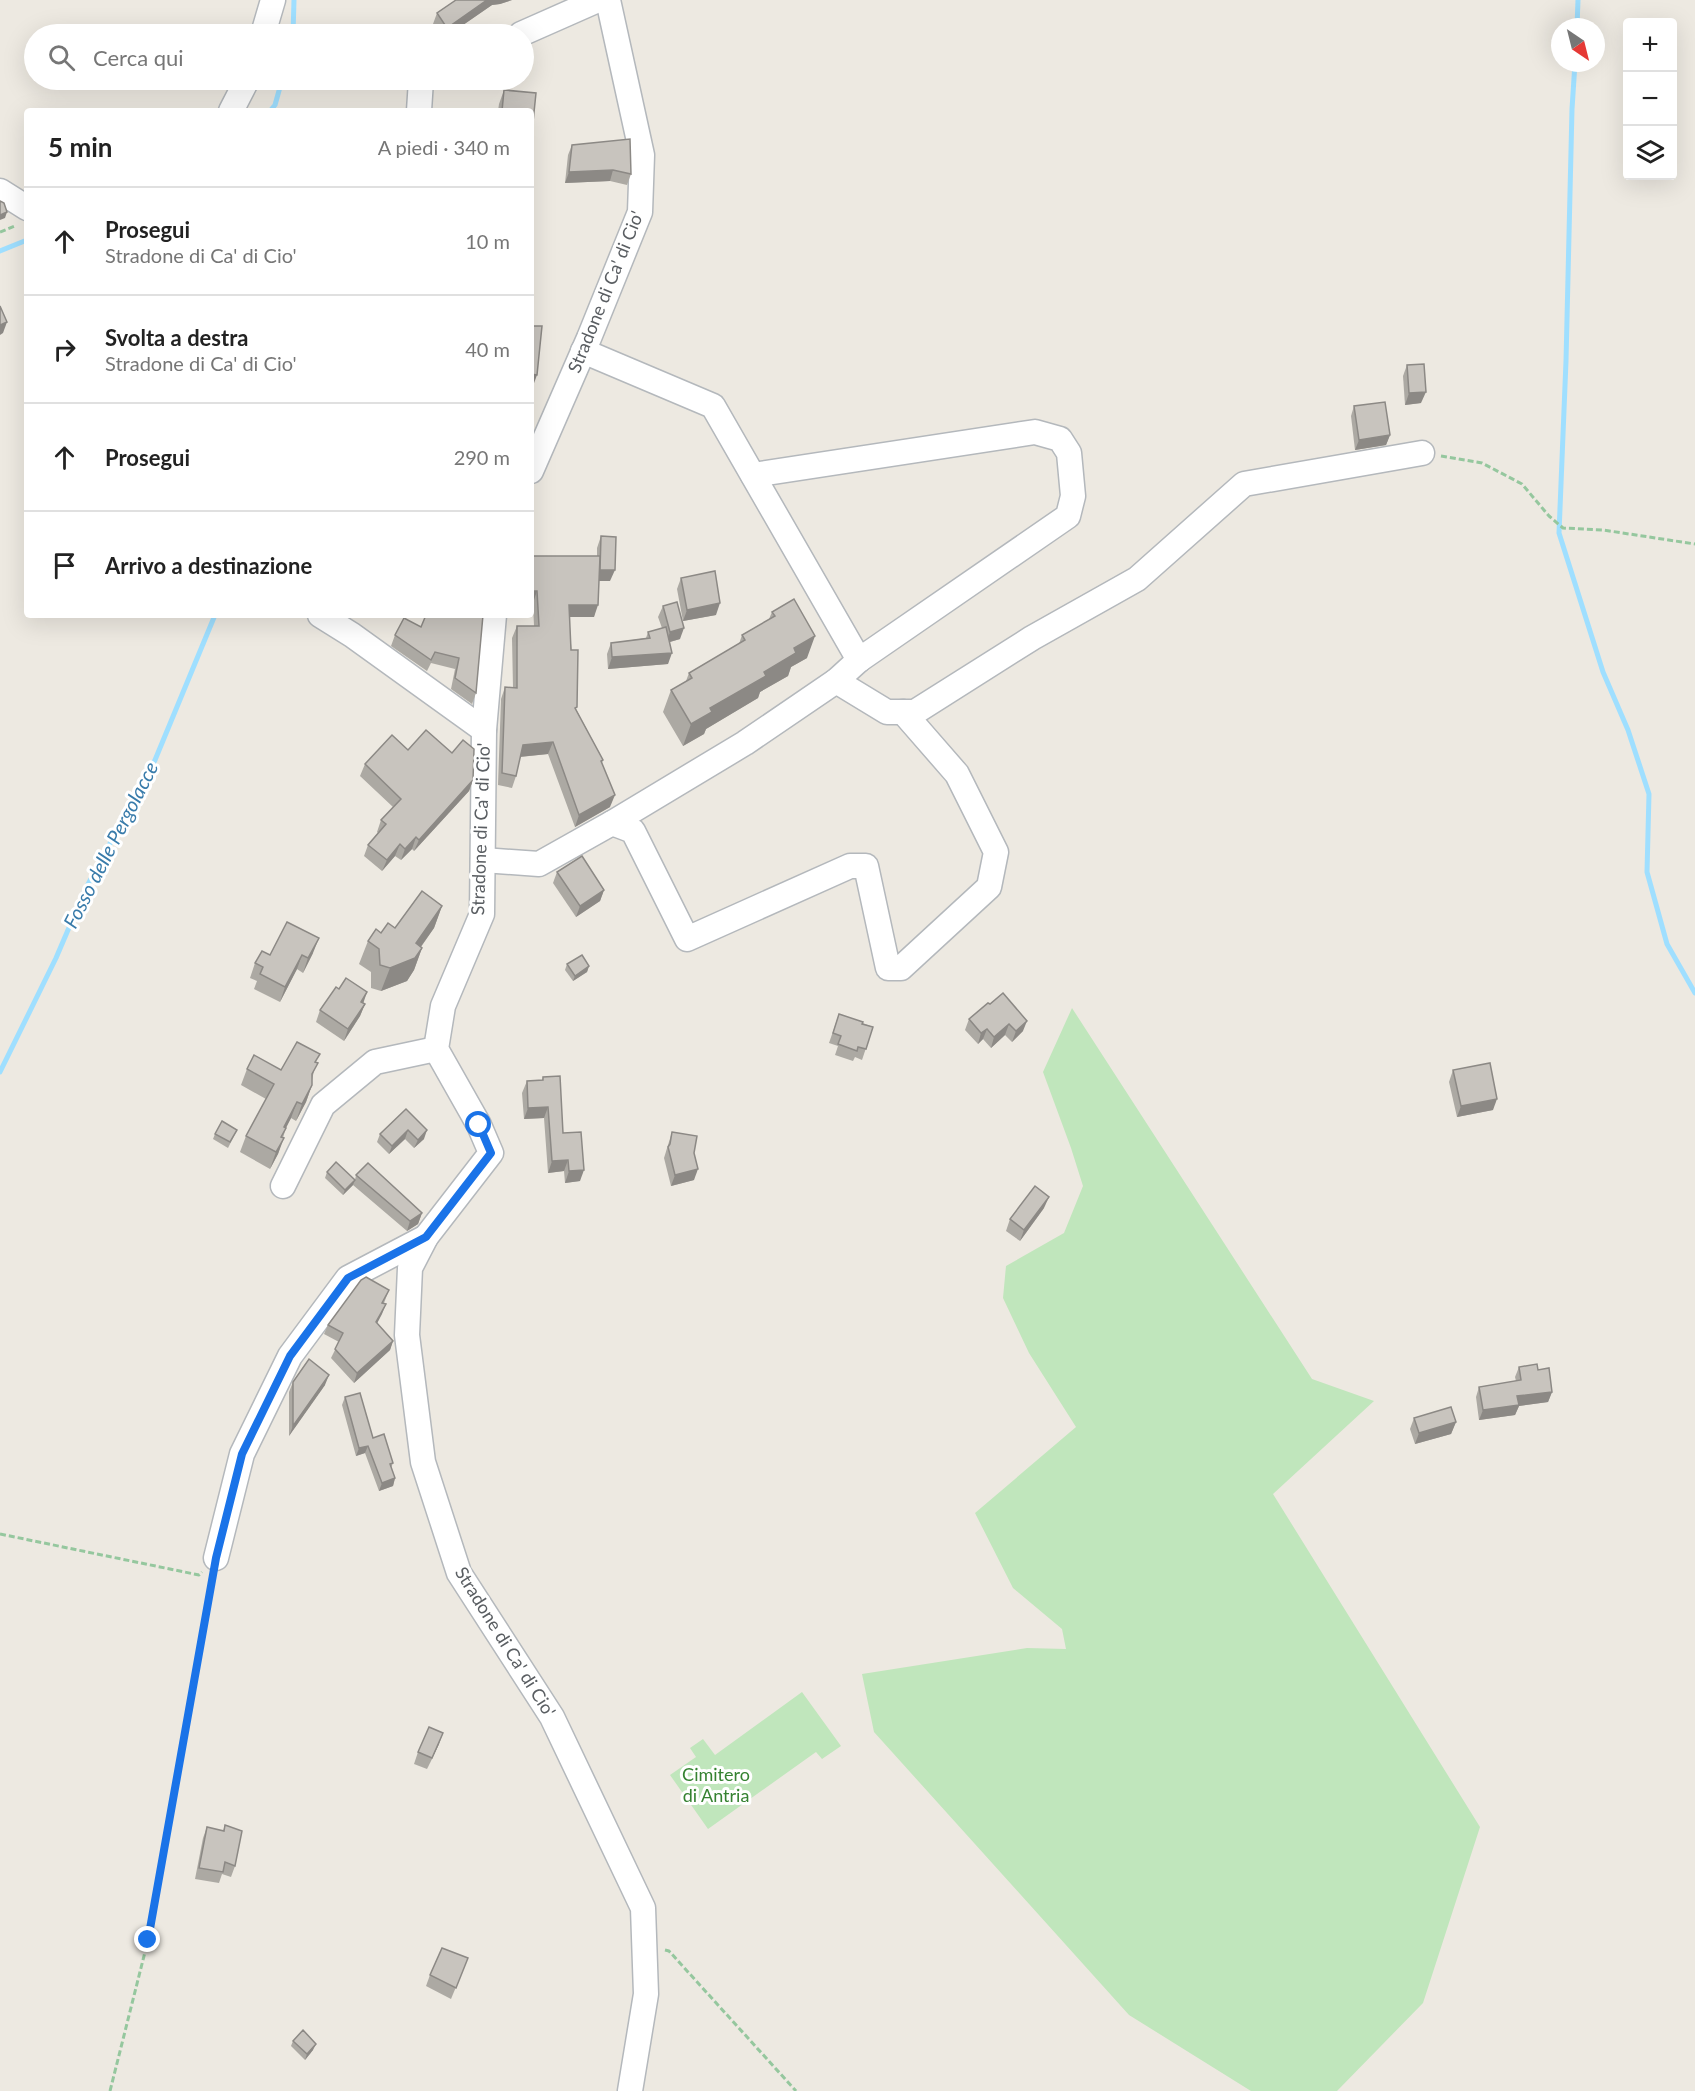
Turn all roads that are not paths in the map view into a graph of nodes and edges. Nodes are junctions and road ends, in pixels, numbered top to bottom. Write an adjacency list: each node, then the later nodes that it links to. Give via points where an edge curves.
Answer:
1 (273, 0): 4 (street)
2 (598, 0): 5 (street)
3 (608, 0): 12 (street, Stradone di Ca' di Cio', via 642,154 640,212)
4 (266, 24)
5 (534, 28)
6 (242, 90): 8 (street)
7 (420, 90): 9 (street)
8 (233, 108)
9 (419, 108)
10 (0, 192): 11 (street)
11 (24, 206)
12 (583, 351): 14 (street, Stradone di Ca' di Cio'); 15 (street, via 713,406)
13 (1422, 453): 21 (street, via 1244,484 1137,579 915,711)
14 (534, 464)
15 (753, 475): 19 (street); 19 (street, via 1035,432 1060,439 1069,453 1073,496 1068,516)
16 (331, 618): 18 (street)
17 (494, 618): 22 (street, Stradone di Ca' di Cio')
18 (356, 625): 22 (street)
19 (859, 660): 20 (street)
20 (836, 681): 21 (street, via 887,712); 23 (street, via 745,743)
21 (903, 712): 23 (street, via 957,774 996,852 989,887 901,968 888,968 866,866 850,866 687,939 633,831)
22 (484, 730): 24 (street, Stradone di Ca' di Cio')
23 (612, 823): 24 (street, via 539,864)
24 (483, 860): 25 (street, Stradone di Ca' di Cio', via 482,914 443,1006)
25 (435, 1049): 26 (street, via 375,1062 323,1105); 27 (street, Stradone di Ca' di Cio', via 491,1153)
26 (283, 1186)
27 (426, 1237): 28 (street, via 348,1278 290,1356 242,1454); 29 (street, Stradone di Ca' di Cio', via 410,1268 407,1335 423,1462 459,1573 552,1717 643,1908 646,1994)
28 (216, 1558)
29 (630, 2091)

